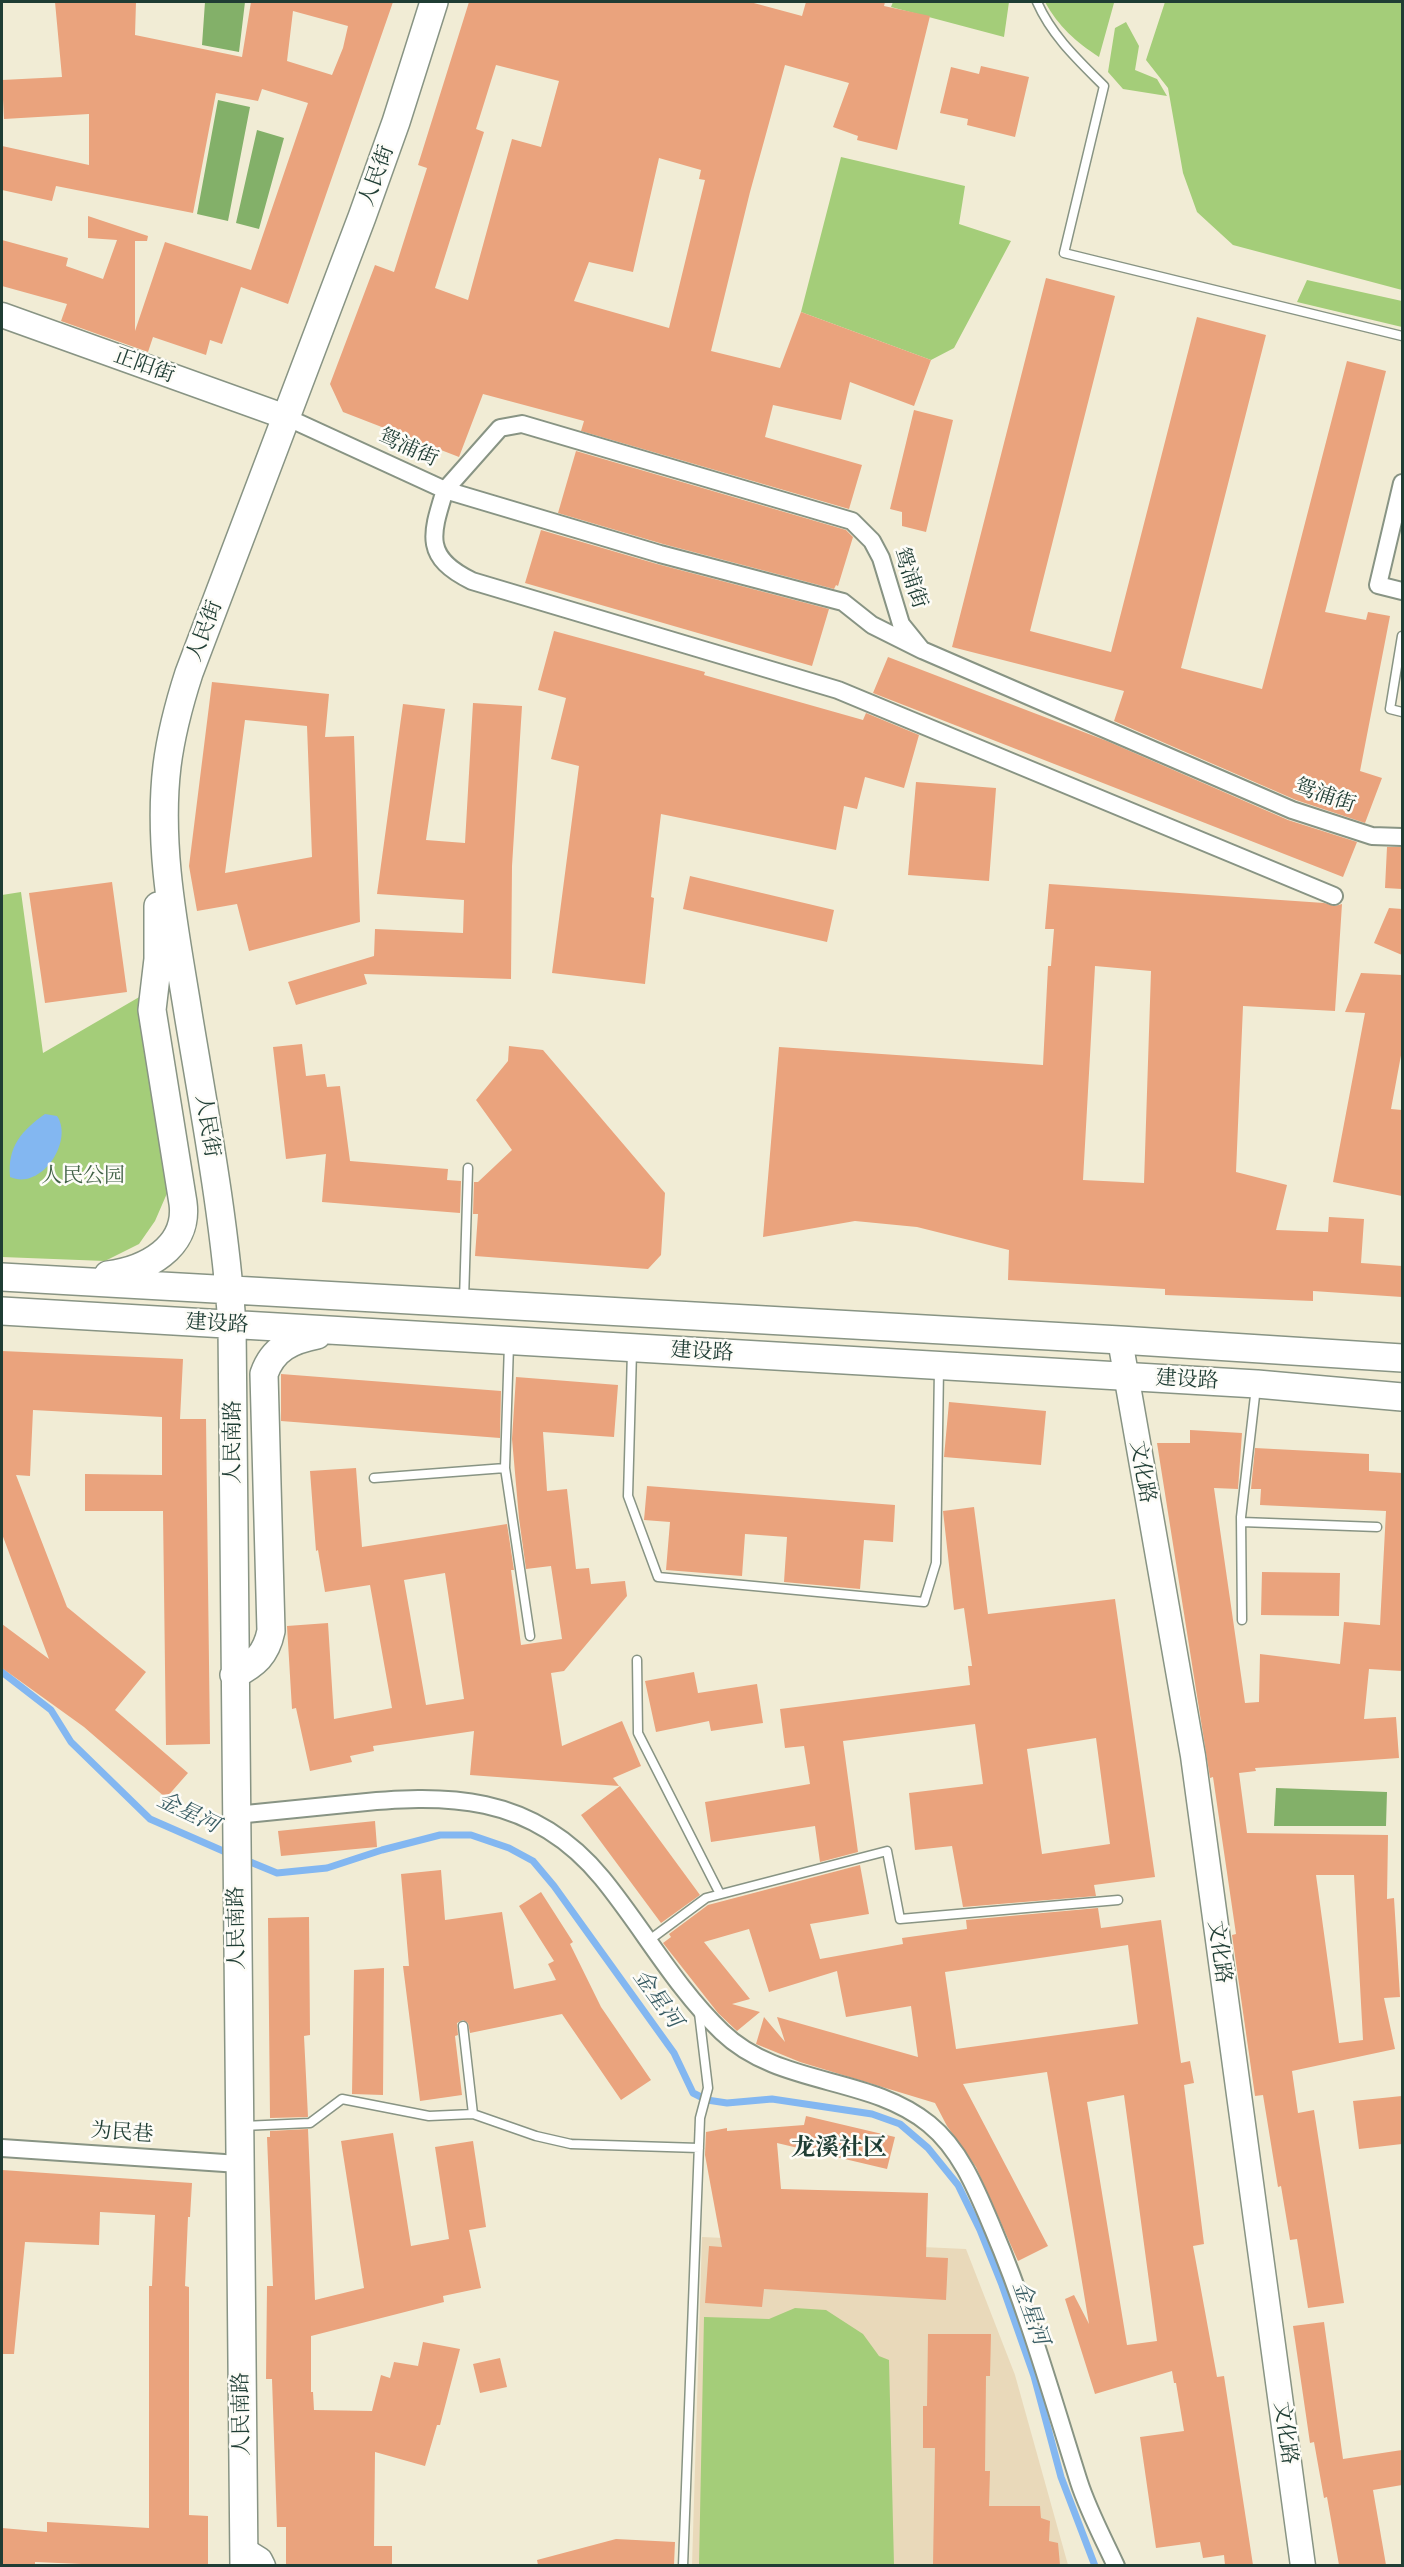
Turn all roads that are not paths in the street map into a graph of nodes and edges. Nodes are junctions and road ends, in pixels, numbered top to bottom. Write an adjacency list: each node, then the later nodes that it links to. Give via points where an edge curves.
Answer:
1 (434, 2): 5 (main road, 人民街, via 389,143)
2 (1037, 2): 4 (lane, via 1062,44 1104,86 1064,253)
3 (2, 315): 5 (street, 正阳街)
4 (1402, 336)
5 (285, 417): 7 (street, 鸳浦街); 13 (main road, 人民街, via 179,704 167,766)
6 (1402, 483): 8 (street)
7 (445, 490): 11 (street, via 660,554 843,602 872,626); 11 (street, 鸳浦街, via 500,428 522,424 852,521 872,541 901,624); 15 (street, via 432,533 434,543 453,571 472,581 838,690)
8 (1396, 543): 9 (street, via 1378,585)
9 (1402, 591)
10 (1402, 636): 12 (lane, via 1390,709)
11 (922, 650): 14 (street, 鸳浦街, via 1292,810 1372,836)
12 (1402, 711)
13 (165, 827): 18 (main road, via 158,866 158,959 152,1010 183,1221 170,1246 146,1265 123,1273); 19 (main road, 人民街, via 175,929)
14 (1402, 837)
15 (1334, 896)
16 (468, 1168): 20 (lane)
17 (2, 1277): 18 (main road, 建设路)
18 (67, 1281): 19 (main road, 建设路)
19 (230, 1290): 20 (main road, 建设路); 22 (main road, 人民南路)
20 (464, 1303): 24 (main road, 建设路)
21 (2, 1311): 22 (main road, 建设路)
22 (232, 1325): 23 (main road, 建设路); 39 (main road, 人民南路)
23 (340, 1331): 25 (main road, 建设路); 39 (main road, via 289,1342 271,1358 264,1374 271,1631 258,1660)
24 (1120, 1340): 27 (main road, 建设路); 29 (street, 文化路)
25 (509, 1341): 26 (main road, 建设路); 32 (lane)
26 (632, 1348): 28 (main road, 建设路); 28 (lane, via 628,1496 658,1577 924,1602 936,1563)
27 (1402, 1358)
28 (939, 1366): 29 (main road, 建设路)
29 (1125, 1376): 30 (main road, 建设路); 54 (street, 文化路, via 1193,1756)
30 (1257, 1384): 31 (main road, 建设路); 34 (lane)
31 (1402, 1397)
32 (505, 1468): 33 (lane); 37 (lane)
33 (374, 1478)
34 (1242, 1522): 35 (lane); 36 (lane)
35 (1377, 1527)
36 (1242, 1620)
37 (530, 1636)
38 (637, 1660): 41 (lane, via 638,1733)
39 (234, 1675): 40 (main road, 人民南路)
40 (236, 1815): 43 (street, via 414,1798 459,1800 503,1809 544,1828 585,1860); 47 (main road, 人民南路)
41 (720, 1894): 42 (lane, via 887,1851 900,1919); 43 (lane, via 706,1898)
42 (1118, 1900)
43 (648, 1941): 44 (street)
44 (698, 2005): 49 (lane, via 708,2088 700,2118); 53 (street, via 723,2033 751,2054 894,2104 928,2123 953,2150 980,2199 1014,2279 1081,2486)
45 (463, 2026): 46 (lane)
46 (472, 2114): 47 (lane, via 429,2116 342,2099 310,2123); 49 (lane, via 571,2144)
47 (239, 2126): 50 (main road, 人民南路)
48 (2, 2148): 50 (street, 为民巷)
49 (699, 2148): 52 (lane)
50 (240, 2164): 51 (main road, 人民南路)
51 (250, 2560)
52 (683, 2565)
53 (1116, 2565)
54 (1303, 2565)

